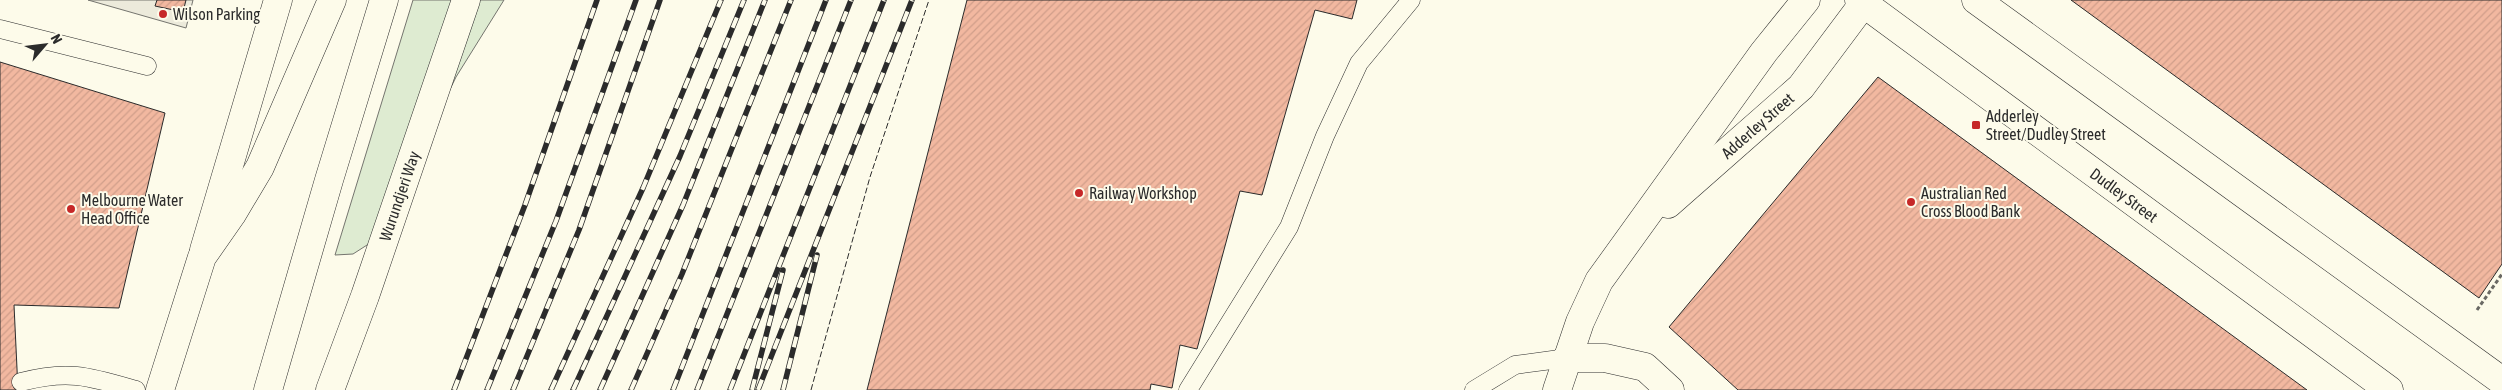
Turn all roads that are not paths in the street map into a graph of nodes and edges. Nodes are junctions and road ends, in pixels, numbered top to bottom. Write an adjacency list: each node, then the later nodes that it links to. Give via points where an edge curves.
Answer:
1 (278, 0): 12 (main road)
2 (332, 0): 12 (main road, via 260,167)
3 (384, 0): 18 (main road)
4 (466, 0): 19 (main road, Wurundjeri Way)
5 (1411, 0): 20 (lane, via 1358,63 1289,227)
6 (1806, 0): 11 (main road, Adderley Street, via 1764,52)
7 (1976, 0): 14 (main road)
8 (1863, 1): 11 (main road, Adderley Street, via 1801,87); 24 (main road, Dudley Street)
9 (0, 29): 10 (lane)
10 (147, 66)
11 (1632, 237): 13 (main road, Adderley Street, via 1599,281)
12 (202, 257): 17 (main road)
13 (1567, 358): 21 (lane, via 1514,365); 22 (main road, Adderley Street); 23 (main road, via 1605,358 1645,367)
14 (2502, 381)
15 (21, 382): 16 (lane, via 60,374 104,379)
16 (136, 390)
17 (160, 390)
18 (268, 390)
19 (330, 390)
20 (1188, 390)
21 (1474, 390)
22 (1557, 390)
23 (1670, 390)
24 (2389, 390)

